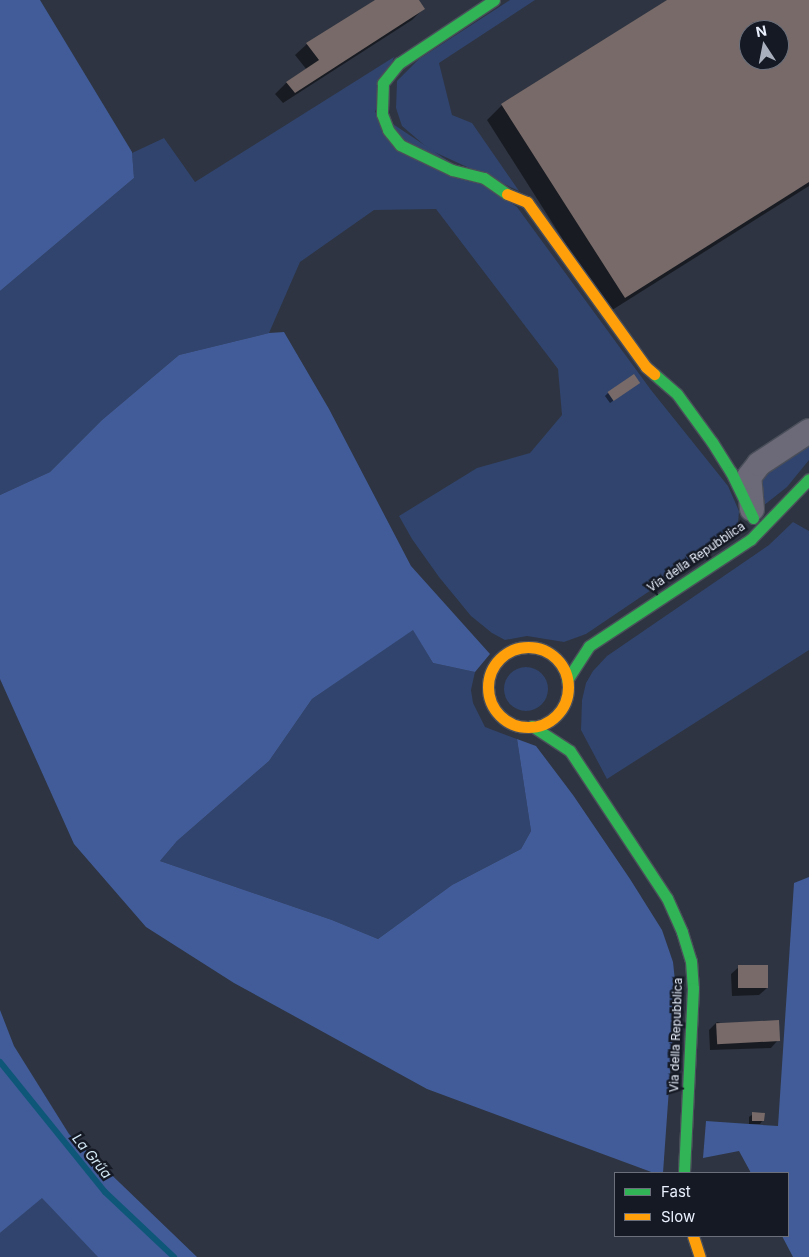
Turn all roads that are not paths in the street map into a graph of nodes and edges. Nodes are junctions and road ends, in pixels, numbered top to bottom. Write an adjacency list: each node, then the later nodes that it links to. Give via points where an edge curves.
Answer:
1 (494, 0): 4 (street, via 399,62 383,83 382,114 388,130 400,145 421,157 452,170 484,178 510,196 527,202 646,367 677,394 712,442 731,472)
2 (809, 431): 4 (street, via 759,464 749,477)
3 (809, 479): 4 (street, Via della Repubblica)
4 (752, 528): 5 (street, Via della Repubblica)
5 (588, 646): 6 (street, Via della Repubblica); 7 (street, Via della Repubblica)
6 (544, 651): 7 (street, via 559,662); 9 (street, Via della Repubblica, via 528,647 510,652 496,665 489,683 491,702 500,715 512,724)
7 (567, 680): 8 (street, Via della Repubblica, via 568,691)
8 (563, 706): 9 (street, via 550,720); 10 (street, Via della Repubblica)
9 (532, 726): 10 (street, Via della Repubblica)
10 (570, 752): 11 (street, Via della Repubblica, via 667,898 691,961 694,988)
11 (684, 1172)
12 (693, 1237): 13 (street)
13 (700, 1257)

